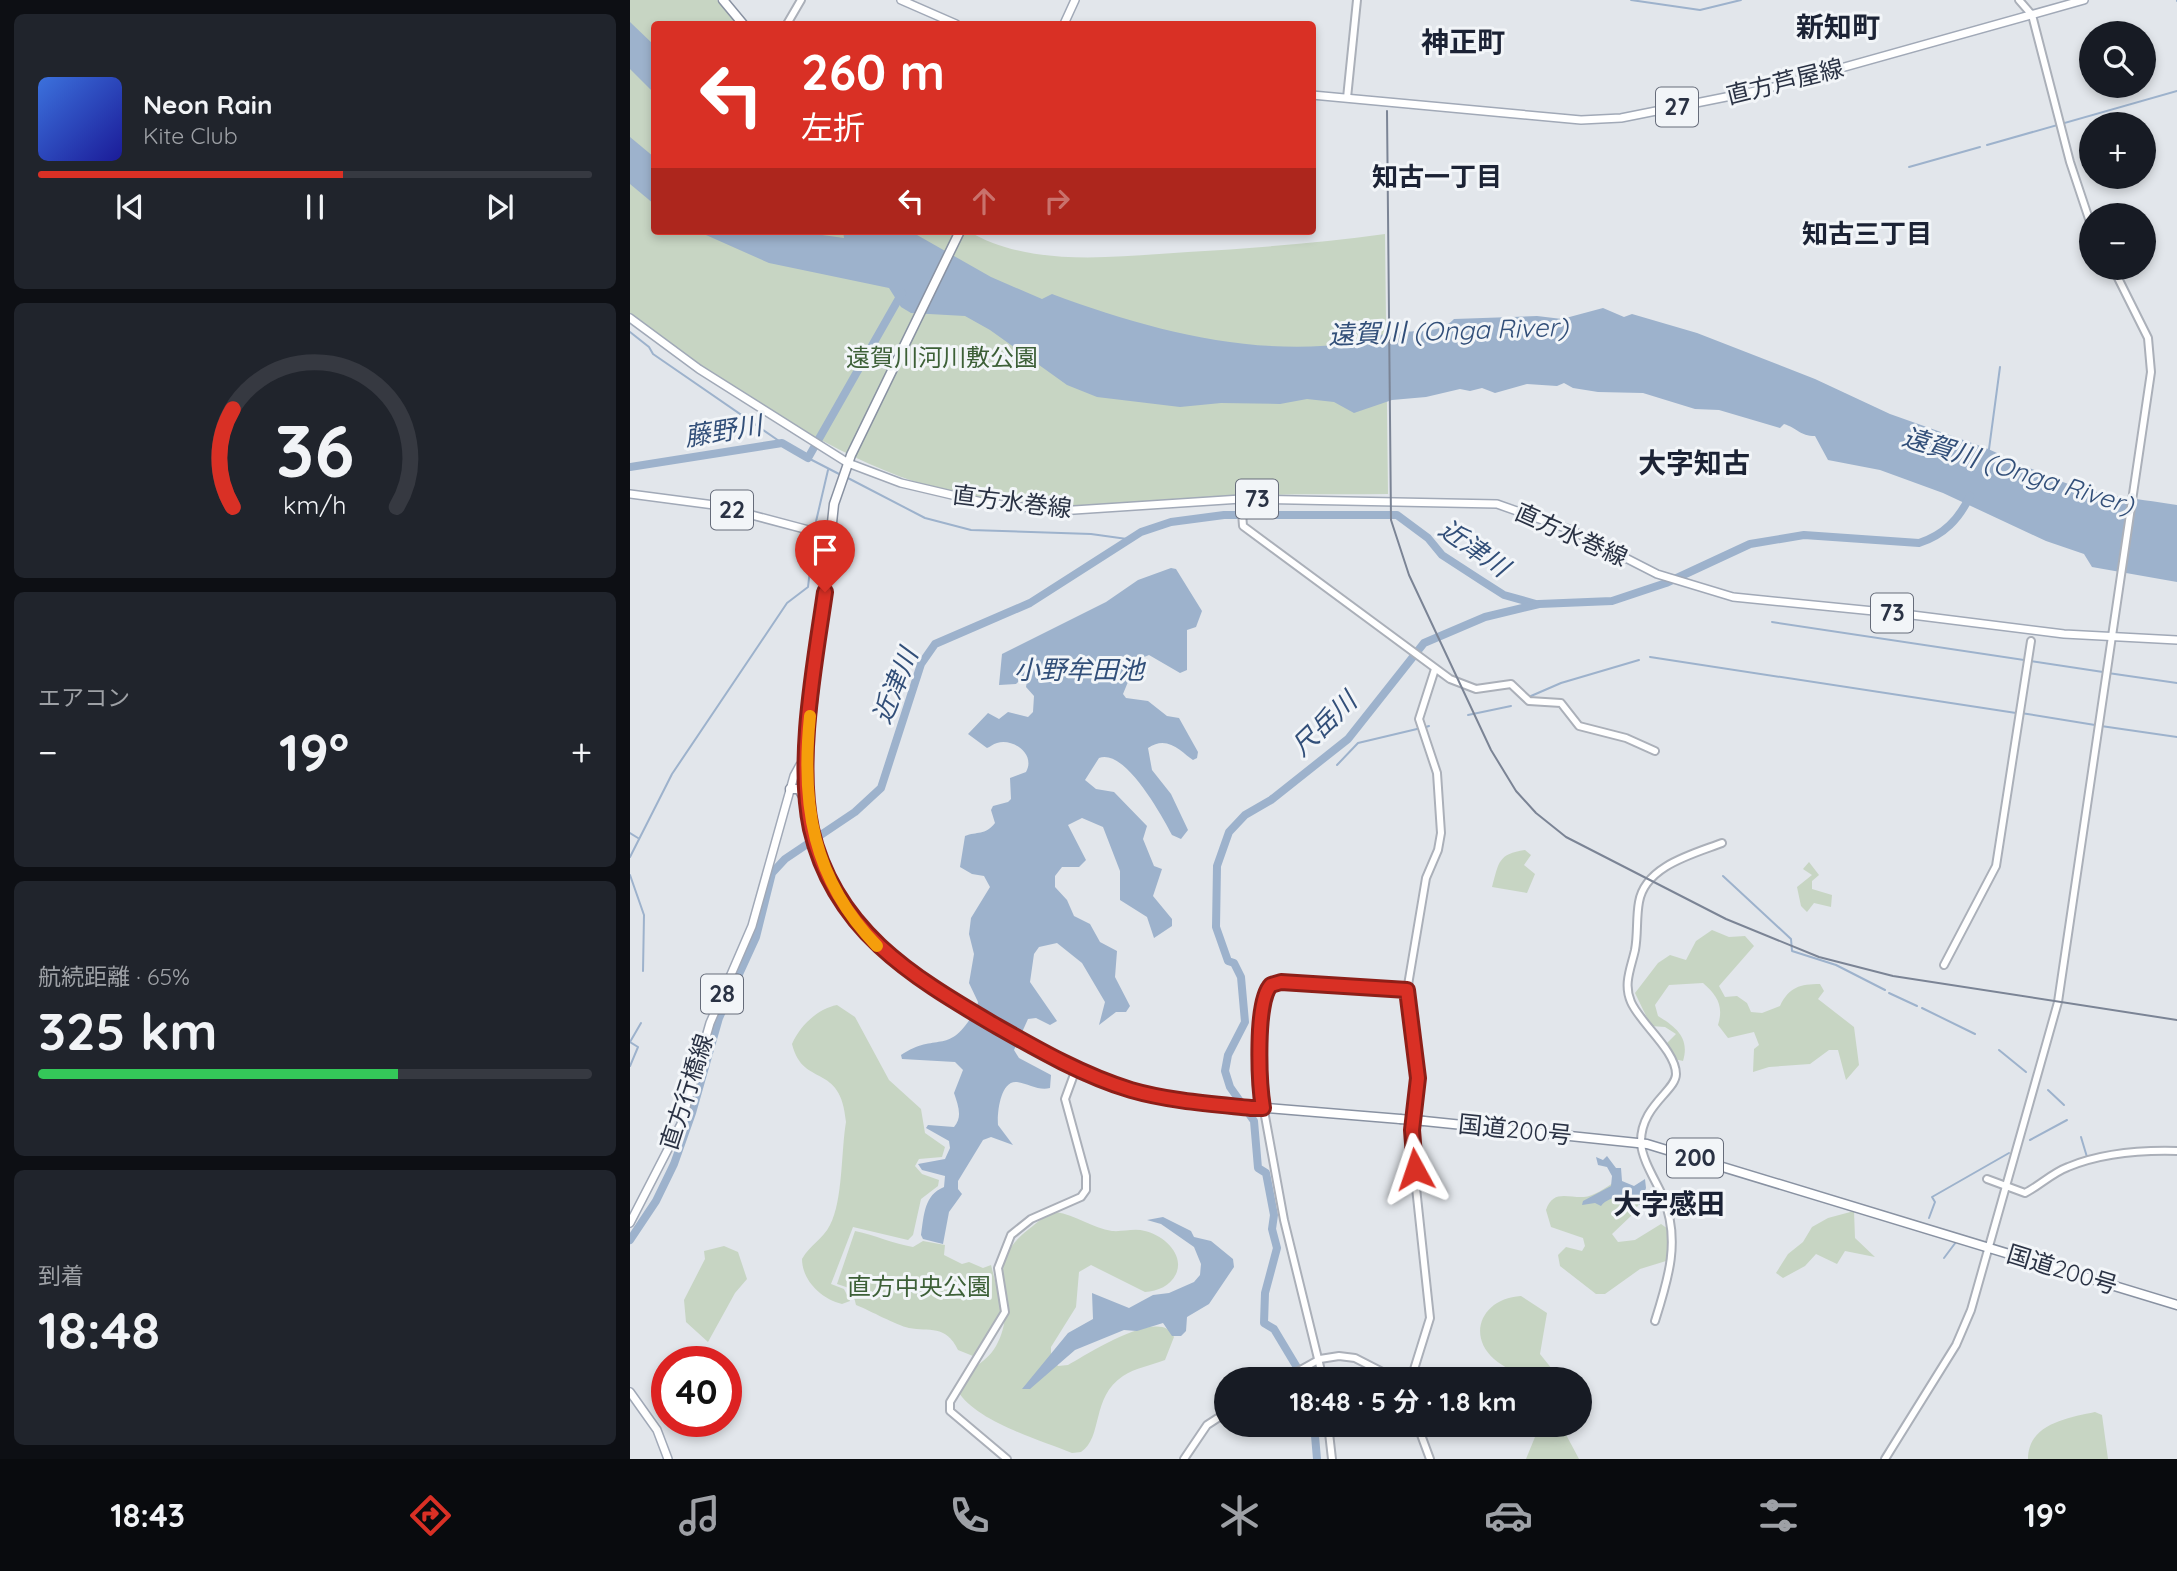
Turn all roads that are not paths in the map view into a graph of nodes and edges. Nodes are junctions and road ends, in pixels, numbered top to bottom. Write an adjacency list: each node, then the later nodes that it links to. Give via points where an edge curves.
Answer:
1 (723, 0): 9 (highway)
2 (801, 0): 10 (street)
3 (901, 0): 11 (main road)
4 (1075, 0): 12 (main road)
5 (1357, 0): 14 (street)
6 (2019, 0): 8 (street)
7 (2084, 0): 8 (main road, 直方芦屋線 / 27)
8 (2032, 15): 14 (main road, 直方芦屋線 / 27, via 1766,89 1621,118 1581,120); 15 (street)
9 (740, 21)
10 (789, 21)
11 (949, 21)
12 (1065, 21)
13 (1316, 95): 14 (main road, 直方芦屋線 / 27)
14 (1347, 98)
15 (2084, 203)
16 (958, 235): 19 (highway, 国道200号 / 200)
17 (2119, 280): 23 (street, via 2148,338 2151,363)
18 (630, 318): 19 (main road, 直方水巻線 / 73, via 699,369)
19 (849, 459): 21 (main road, 直方水巻線 / 73, via 921,488 1032,509 1091,511); 22 (highway, 国道200号 / 200, via 834,505)
20 (630, 496): 22 (main road, 22, via 715,510)
21 (1241, 499): 23 (main road, 直方水巻線 / 73, via 1497,504 1571,530 1657,574 1733,597 2064,635); 26 (street, via 1243,526)
22 (831, 538): 28 (highway, 国道200号 / 200)
23 (2114, 634): 24 (main road, 直方水巻線 / 73); 39 (street, via 2058,1002)
24 (2177, 640)
25 (2031, 641): 32 (street, via 1996,866)
26 (1435, 669): 27 (street, via 1470,689 1511,684 1529,701 1558,701 1579,726); 33 (street, via 1419,719 1437,773 1441,833 1426,878)
27 (1655, 751)
28 (806, 765): 29 (main road, 直方行橋線 / 28, via 797,768); 30 (highway, 国道200号 / 200)
29 (789, 789): 30 (highway, via 802,791); 40 (main road, 直方行橋線 / 28, via 752,926 706,1034 681,1124)
30 (808, 806): 34 (highway, 国道200号 / 200, via 816,845 840,896 866,935 906,970)
31 (1722, 844): 36 (street, via 1665,868 1643,890 1639,901 1628,991 1676,1072 1675,1080 1647,1112)
32 (1944, 965)
33 (1407, 990): 35 (street, via 1271,985 1264,995); 48 (street, via 1418,1078 1411,1141 1430,1318)
34 (1076, 1069): 35 (highway, 国道200号 / 200, via 1133,1090); 54 (street, via 1065,1099 1086,1189 1082,1197 1031,1219 1011,1236 998,1268 1005,1312 950,1402 950,1411)
35 (1263, 1108): 36 (highway, 国道200号 / 200, bridge); 44 (street, via 1284,1220)
36 (1641, 1143): 41 (highway, 国道200号 / 200); 43 (street, via 1669,1214 1672,1248 1671,1270)
37 (2177, 1151): 39 (street, via 2144,1150 2097,1159 2067,1167 2025,1193)
38 (1987, 1179): 39 (street)
39 (2007, 1188): 41 (street)
40 (630, 1223)
41 (1990, 1248): 42 (highway, 国道200号 / 200); 58 (street, via 1956,1345)
42 (2177, 1305)
43 (1655, 1321)
44 (1320, 1359): 45 (street); 46 (street); 47 (street, via 1355,1359)
45 (1305, 1367)
46 (1321, 1367)
47 (1371, 1367)
48 (1415, 1367)
49 (630, 1392): 53 (main road, via 657,1430)
50 (1214, 1420): 55 (street)
51 (1329, 1437): 56 (street)
52 (1422, 1437): 57 (street)
53 (667, 1459)
54 (1007, 1459)
55 (1184, 1459)
56 (1332, 1459)
57 (1430, 1459)
58 (1885, 1459)

